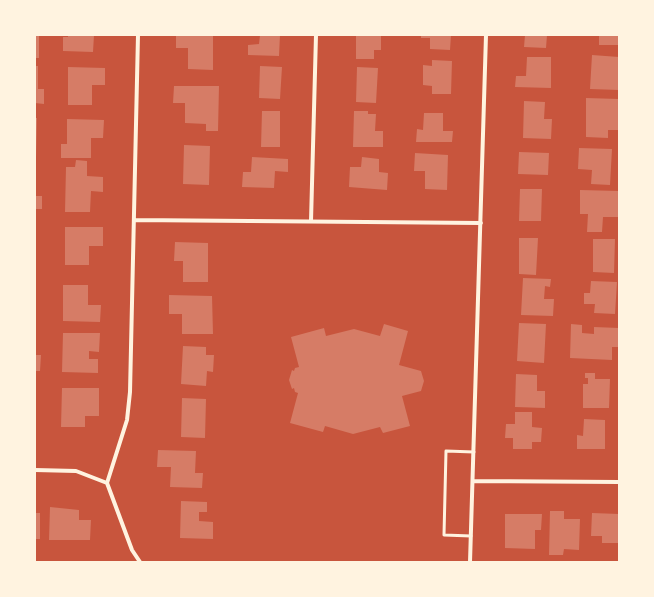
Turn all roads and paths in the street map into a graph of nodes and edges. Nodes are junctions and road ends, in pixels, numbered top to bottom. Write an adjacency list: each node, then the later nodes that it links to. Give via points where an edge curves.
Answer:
1 (138, 35): 4 (street)
2 (316, 35): 5 (street)
3 (486, 35): 6 (street)
4 (134, 220): 5 (street); 11 (street, via 130,392 127,420)
5 (310, 221): 6 (street)
6 (481, 222): 7 (street)
7 (474, 452): 9 (street); 12 (lane, via 446,451 444,535)
8 (35, 470): 11 (street, via 76,471)
9 (473, 481): 10 (street); 12 (street)
10 (619, 482)
11 (107, 483): 13 (street, via 132,550)
12 (471, 536): 14 (street)
13 (140, 562)
14 (470, 562)

